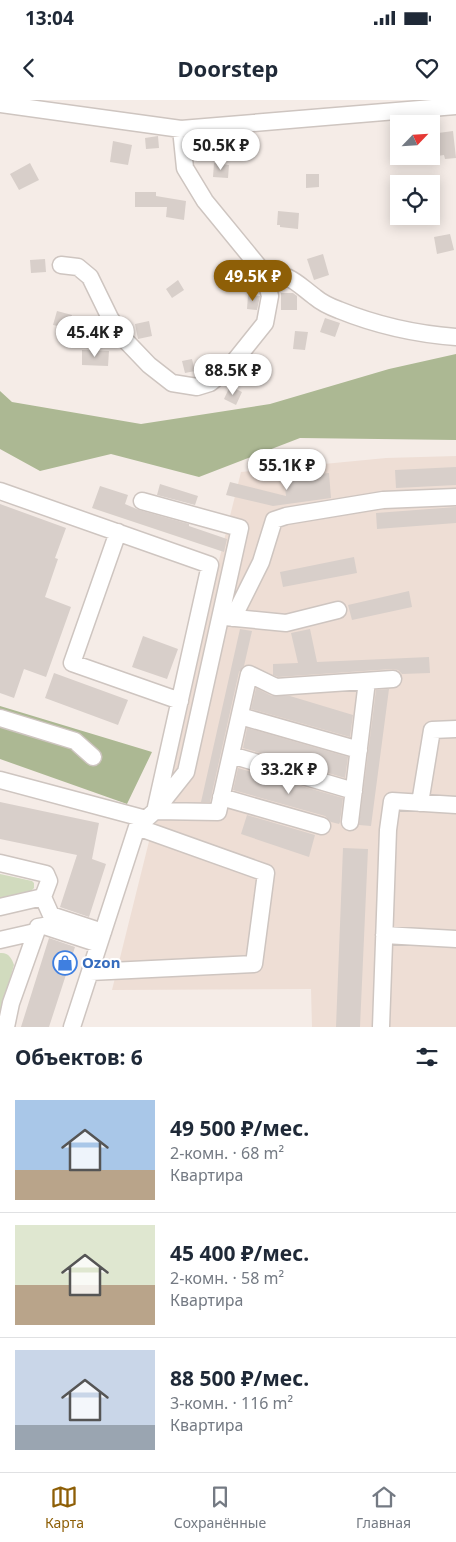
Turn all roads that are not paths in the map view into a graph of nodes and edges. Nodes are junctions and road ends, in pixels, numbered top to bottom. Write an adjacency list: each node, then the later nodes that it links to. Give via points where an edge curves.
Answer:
1 (0, 104): 3 (lane)
2 (456, 106): 3 (lane)
3 (181, 129): 5 (lane, via 185,168 204,201)
4 (61, 265): 5 (lane, via 78,267 90,277 126,342 149,365 172,383 197,387 210,383 229,368 265,323 270,296)
5 (264, 273): 6 (lane, via 276,273 296,281 316,299 380,324 411,332)
6 (456, 337)
7 (0, 491): 10 (lane)
8 (456, 497): 12 (lane, via 383,500 274,520 261,562)
9 (142, 501): 12 (lane, via 240,528)
10 (118, 532): 15 (lane, via 210,565); 15 (lane, via 72,663)
11 (338, 610): 12 (lane, via 286,623)
12 (227, 617): 27 (lane, via 186,772)
13 (393, 679): 14 (lane)
14 (367, 681): 16 (lane, via 276,687 249,674); 19 (lane)
15 (180, 701): 27 (lane)
16 (240, 716): 19 (lane); 20 (lane)
17 (0, 718): 21 (lane, via 75,742)
18 (456, 729): 25 (lane, via 432,730)
19 (359, 750): 23 (lane)
20 (231, 755): 23 (lane); 24 (lane)
21 (93, 757)
22 (0, 780): 27 (lane)
23 (354, 791): 28 (lane)
24 (221, 797): 27 (lane, via 218,812); 29 (lane)
25 (420, 803): 26 (lane); 34 (lane, via 392,801)
26 (456, 805)
27 (146, 819): 35 (lane); 38 (lane, via 266,873 254,964)
28 (350, 822)
29 (322, 826)
30 (0, 864): 31 (lane, via 46,874 48,881)
31 (43, 897): 32 (lane); 35 (lane, via 52,915)
32 (0, 907)
33 (35, 932): 35 (lane, via 41,926); 37 (lane); 39 (lane, via 11,1002)
34 (384, 935): 36 (lane); 41 (lane)
35 (101, 938): 38 (lane)
36 (456, 939)
37 (0, 940)
38 (90, 972): 40 (lane)
39 (6, 1027)
40 (72, 1027)
41 (381, 1027)

